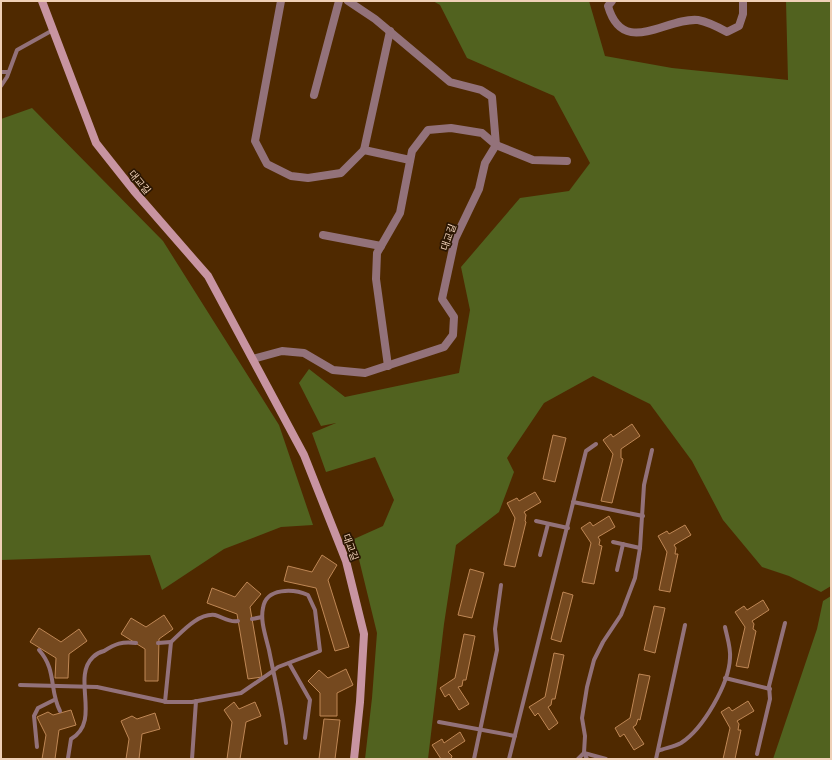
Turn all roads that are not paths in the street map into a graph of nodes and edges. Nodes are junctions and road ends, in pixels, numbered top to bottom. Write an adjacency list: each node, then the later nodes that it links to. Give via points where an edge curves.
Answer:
1 (42, 1): 7 (street, 대교길)
2 (281, 1): 14 (street, via 255,142 267,164 291,176 308,178 342,173)
3 (339, 1): 12 (street)
4 (348, 1): 8 (street)
5 (612, 1): 6 (street, via 608,6 611,17 623,29 637,34 697,20 727,32 739,26 743,14)
6 (743, 1)
7 (53, 30): 10 (lane, via 17,50); 19 (street, 대교길, via 96,143 208,276)
8 (390, 31): 13 (street, via 450,82 481,90 492,97); 14 (street)
9 (1, 72): 10 (lane)
10 (8, 72): 11 (lane)
11 (1, 86)
12 (314, 95)
13 (496, 145): 15 (street, via 482,133 452,128 428,130 412,152); 16 (street, via 533,160); 20 (street, 대교길, via 485,164 479,189 455,239 442,299 454,317 453,335 444,347)
14 (364, 150): 15 (street)
15 (410, 160): 18 (street, via 400,213)
16 (567, 161)
17 (324, 235): 18 (street)
18 (381, 246): 20 (street, via 377,253 376,279)
19 (253, 359): 20 (street, 대교길, via 282,351 304,353 333,370 365,373); 66 (street, 대교길, via 304,455 346,561 364,634)
20 (388, 366)
21 (596, 444): 23 (lane, via 586,451)
22 (652, 450): 24 (lane, via 644,485)
23 (573, 502): 24 (lane); 27 (lane)
24 (643, 516): 30 (lane)
25 (536, 521): 26 (lane)
26 (548, 524): 27 (lane); 31 (lane)
27 (568, 528): 57 (lane)
28 (613, 542): 29 (lane)
29 (623, 544): 30 (lane); 32 (lane)
30 (640, 548): 62 (lane, via 635,578 622,615 594,660 582,718)
31 (540, 555)
32 (617, 570)
33 (501, 586): 56 (lane, via 495,629 497,650)
34 (262, 617): 35 (lane); 44 (lane, via 263,606 275,593 298,590 308,595 315,610 320,651); 45 (lane)
35 (252, 619)
36 (238, 621): 40 (lane, via 233,622 213,615 204,616)
37 (785, 623): 50 (lane)
38 (685, 625): 61 (lane)
39 (725, 627): 46 (lane, via 730,658)
40 (170, 642): 42 (lane); 53 (lane)
41 (136, 643): 49 (lane, via 118,643 93,657 87,666)
42 (158, 643)
43 (39, 650): 47 (lane, via 47,659)
44 (289, 663): 45 (lane); 58 (lane, via 310,700)
45 (273, 671): 52 (lane, via 241,693); 59 (lane)
46 (725, 678): 50 (lane); 61 (lane, via 704,722 680,743)
47 (54, 684): 48 (lane); 49 (lane); 51 (lane)
48 (20, 685)
49 (85, 686): 53 (lane); 64 (lane, via 85,722 79,734 70,738)
50 (770, 688): 63 (lane, via 770,699)
51 (54, 700): 54 (lane); 60 (lane, via 38,708 34,716)
52 (196, 701): 53 (lane); 65 (lane)
53 (165, 702)
54 (60, 711)
55 (439, 722): 56 (lane)
56 (480, 730): 57 (lane); 67 (lane)
57 (515, 736): 68 (lane)
58 (305, 738)
59 (286, 743)
60 (37, 747)
61 (658, 751): 72 (lane)
62 (584, 752): 69 (lane); 70 (lane); 71 (lane)
63 (757, 754)
64 (68, 758)
65 (192, 759)
66 (354, 759)
67 (474, 759)
68 (509, 759)
69 (578, 759)
70 (587, 759)
71 (606, 759)
72 (656, 759)

